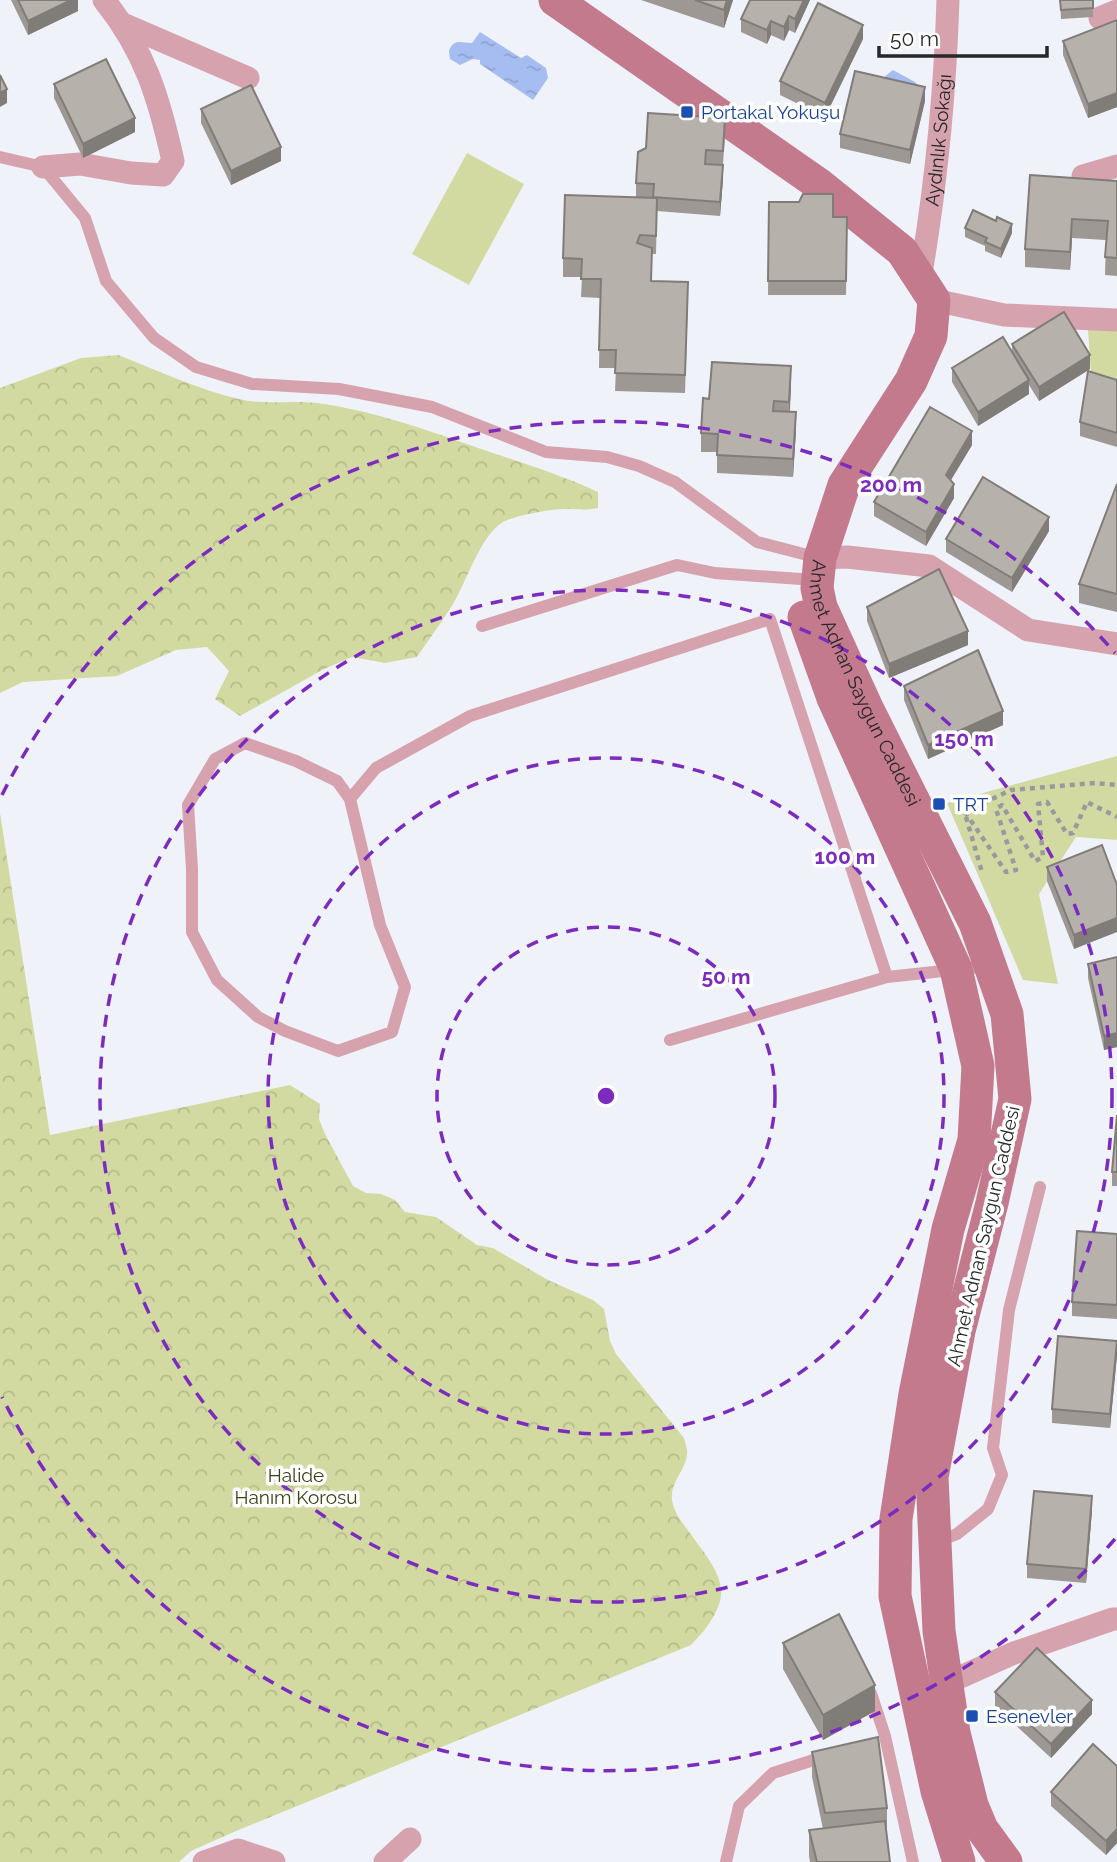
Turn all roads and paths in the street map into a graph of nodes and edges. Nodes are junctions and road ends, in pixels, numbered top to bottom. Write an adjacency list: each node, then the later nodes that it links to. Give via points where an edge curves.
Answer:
1 (104, 0): 4 (street)
2 (555, 0): 10 (main road, via 820,185 902,251)
3 (948, 0): 10 (street, Aydınlık Sokağı)
4 (123, 24): 5 (street); 8 (street, via 155,87 173,161 163,175 80,164)
5 (248, 78)
6 (0, 157): 8 (lane)
7 (1117, 166): 9 (street)
8 (43, 167): 12 (lane, via 85,218 106,281 154,338 196,367 252,384 339,388 432,407 546,452 607,457 639,466 675,482 757,542)
9 (1083, 176)
10 (927, 290): 11 (street, via 1004,315); 12 (main road, Ahmet Adnan Saygun Caddesi, via 931,336 911,381 854,437 821,494)
11 (1117, 320)
12 (808, 563): 13 (lane, via 715,573 677,565); 14 (street, via 847,556 929,566 1028,630); 20 (main road, Ahmet Adnan Saygun Caddesi, via 821,607 975,923); 21 (main road, Ahmet Adnan Saygun Caddesi, via 800,607 833,698)
13 (482, 626)
14 (1117, 644)
15 (1117, 785): 17 (path, via 1011,790)
16 (350, 799): 16 (lane, via 338,781 245,743 215,759 188,805 192,932 217,980 258,1017 338,1051 391,1032 405,987 380,925); 22 (lane, via 376,768 470,716 770,619)
17 (965, 812): 18 (path, via 1006,872 1016,870 996,809 1002,806 1035,862 1043,858 1038,804 1047,802 1067,834 1073,833 1087,802); 19 (path)
18 (1117, 817)
19 (983, 874)
20 (990, 966): 21 (lane); 25 (main road, Ahmet Adnan Saygun Caddesi, via 1007,1014 1015,1099 959,1331 932,1477)
21 (956, 970): 22 (lane); 37 (main road, Ahmet Adnan Saygun Caddesi, via 978,1066 974,1140 948,1229 915,1394 896,1519 895,1596 931,1769)
22 (887, 977): 23 (lane)
23 (670, 1040)
24 (1041, 1187): 25 (lane, via 1009,1310 993,1448 1002,1475 988,1510 957,1534)
25 (935, 1543): 27 (main road, Ahmet Adnan Saygun Caddesi, via 939,1631)
26 (1117, 1619): 27 (street, via 1014,1653)
27 (947, 1682): 31 (main road, Ahmet Adnan Saygun Caddesi, via 972,1804)
28 (869, 1685): 36 (lane)
29 (835, 1753): 35 (lane, via 773,1773 739,1806)
30 (410, 1839): 34 (street)
31 (995, 1860)
32 (204, 1862): 33 (street, via 238,1850)
33 (274, 1862)
34 (385, 1862)
35 (726, 1862)
36 (913, 1862)
37 (959, 1862)

